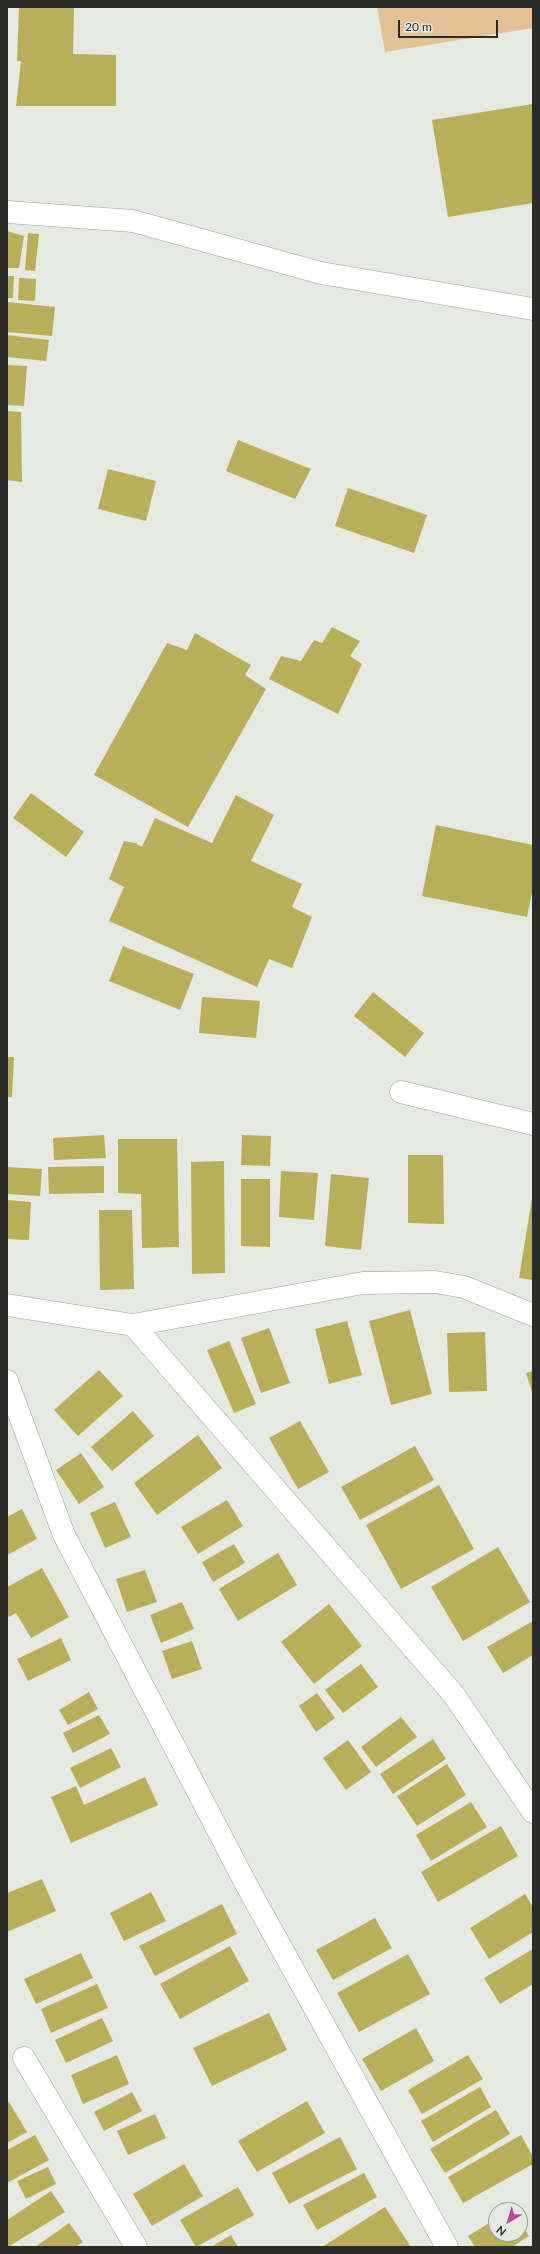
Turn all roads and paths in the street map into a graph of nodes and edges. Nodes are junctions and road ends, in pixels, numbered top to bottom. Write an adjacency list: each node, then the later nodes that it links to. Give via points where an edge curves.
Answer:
1 (7, 212): 2 (street, via 133,221 321,273)
2 (533, 309)
3 (401, 1092): 4 (street)
4 (533, 1124)
5 (7, 1305): 7 (street)
6 (533, 1315): 7 (street, via 464,1287 435,1282 363,1283)
7 (133, 1325): 9 (street, via 454,1695)
8 (7, 1381): 12 (street, via 64,1535 247,1886)
9 (533, 1812)
10 (24, 2058): 11 (street)
11 (136, 2247)
12 (447, 2247)

